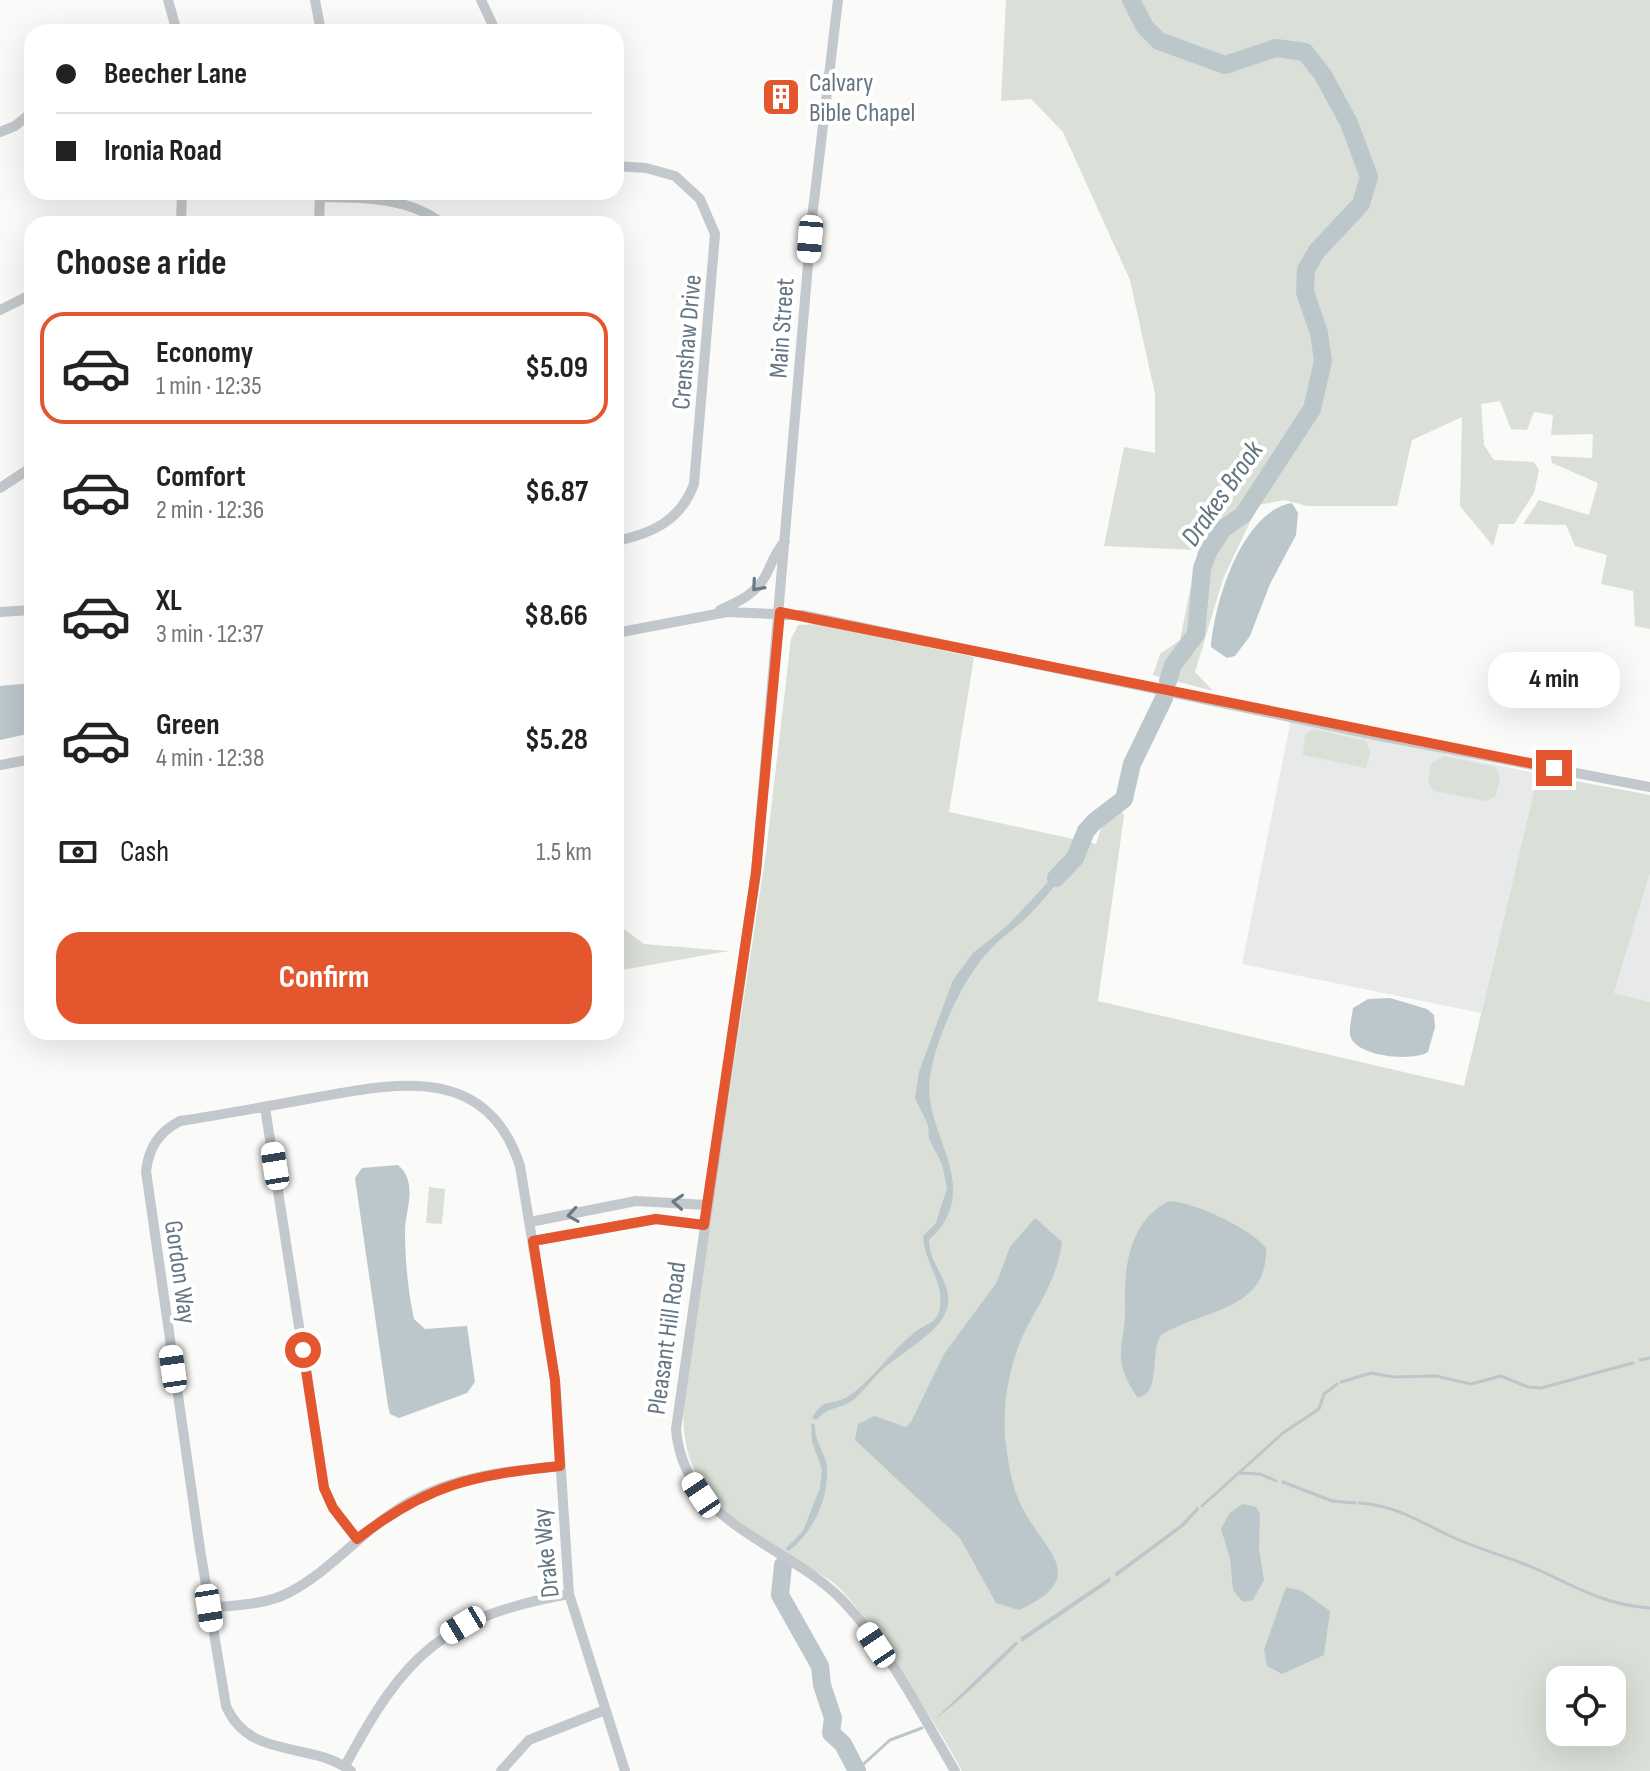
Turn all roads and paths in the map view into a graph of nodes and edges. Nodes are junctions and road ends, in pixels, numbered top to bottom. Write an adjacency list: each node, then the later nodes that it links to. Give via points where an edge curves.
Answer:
1 (168, 0): 5 (street)
2 (315, 0): 6 (street)
3 (481, 0): 7 (street)
4 (838, 0): 18 (street, Main Street, via 815,192)
5 (175, 24)
6 (320, 24)
7 (492, 24)
8 (24, 119): 9 (street)
9 (0, 132)
10 (624, 167): 17 (street, Crenshaw Drive, via 646,168 684,183 708,213 716,253 694,484 667,522)
11 (377, 200): 12 (street)
12 (431, 216)
13 (24, 298): 14 (street)
14 (0, 310)
15 (24, 472): 16 (street)
16 (0, 488)
17 (624, 539)
18 (786, 540): 21 (street, Main Street); 22 (street, one-way to 22, via 755,590)
19 (24, 610): 20 (street)
20 (0, 612)
21 (780, 612): 22 (street); 26 (street); 29 (street, Pleasant Hill Road, via 756,872)
22 (711, 614): 23 (street)
23 (624, 631)
24 (24, 760): 25 (street)
25 (0, 765)
26 (1650, 787)
27 (265, 1107): 28 (street, Gordon Way, via 422,1084 452,1091); 34 (street, via 324,1488); 36 (street, Gordon Way, via 180,1121 159,1135 148,1157 146,1189)
28 (487, 1113): 30 (street, Drake Way, via 515,1150)
29 (707, 1205): 30 (street, one-way to 30, via 648,1202); 31 (street, Pleasant Hill Road)
30 (530, 1222): 32 (street, Drake Way)
31 (704, 1225): 32 (street, via 656,1219); 41 (street, Pleasant Hill Road, via 676,1411 684,1466 721,1516 843,1601)
32 (533, 1241): 33 (street, Drake Way, via 555,1380)
33 (560, 1466): 34 (street, via 444,1486 409,1502); 35 (street, Drake Way)
34 (357, 1539): 36 (street, via 287,1594)
35 (569, 1594): 37 (street, Drake Way); 38 (street, via 491,1612 436,1641 391,1686)
36 (209, 1608): 38 (street, Gordon Way, via 231,1718 256,1741)
37 (605, 1710): 39 (street, via 529,1740); 40 (street, Drake Way)
38 (348, 1769)
39 (501, 1771)
40 (625, 1771)
41 (955, 1771)

